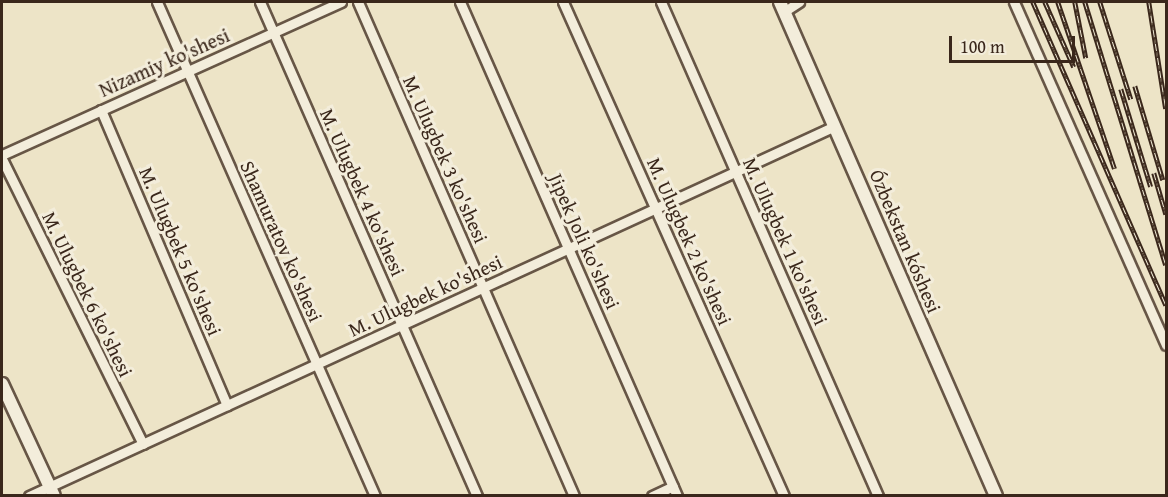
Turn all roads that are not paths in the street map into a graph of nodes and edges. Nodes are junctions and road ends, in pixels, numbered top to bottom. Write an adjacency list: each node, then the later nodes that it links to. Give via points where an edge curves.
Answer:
1 (157, 2): 12 (street, Shamuratov ko'shesi)
2 (260, 2): 11 (street, M. Ulugbek 4 ko'shesi)
3 (341, 2): 11 (street, Nizamiy ko'shesi)
4 (358, 2): 19 (street, M. Ulugbek 3 ko'shesi)
5 (460, 2): 18 (street, Jipek Joli ko'shesi)
6 (563, 2): 17 (street, M. Ulugbek 2 ko'shesi)
7 (661, 2): 16 (street, M. Ulugbek 1 ko'shesi)
8 (799, 2): 10 (street)
9 (1014, 2): 21 (street)
10 (783, 6): 14 (street, Ózbekstan kóshesi)
11 (273, 32): 12 (street, Nizamiy ko'shesi); 20 (street, M. Ulugbek 4 ko'shesi)
12 (188, 71): 13 (street, Nizamiy ko'shesi); 22 (street, Shamuratov ko'shesi)
13 (101, 110): 15 (street, Nizamiy ko'shesi); 24 (street, M. Ulugbek 5 ko'shesi)
14 (835, 126): 16 (street, M. Ulugbek ko'shesi); 35 (street, Ózbekstan kóshesi)
15 (2, 157): 25 (street, M. Ulugbek 6 ko'shesi)
16 (736, 172): 17 (street, M. Ulugbek ko'shesi); 34 (street, M. Ulugbek 1 ko'shesi)
17 (655, 209): 18 (street, M. Ulugbek ko'shesi); 33 (street, M. Ulugbek 2 ko'shesi)
18 (569, 249): 19 (street, M. Ulugbek ko'shesi); 27 (street, Jipek Joli ko'shesi)
19 (483, 288): 20 (street, M. Ulugbek ko'shesi); 31 (street, M. Ulugbek 3 ko'shesi)
20 (402, 325): 22 (street, M. Ulugbek ko'shesi); 30 (street, M. Ulugbek 4 ko'shesi)
21 (1167, 345)
22 (317, 364): 24 (street, M. Ulugbek ko'shesi); 29 (street, Shamuratov ko'shesi)
23 (2, 384): 26 (street)
24 (227, 405): 25 (street, M. Ulugbek ko'shesi)
25 (143, 444): 26 (street, M. Ulugbek ko'shesi)
26 (52, 491): 28 (street, M. Ulugbek ko'shesi)
27 (675, 491): 32 (street)
28 (29, 495)
29 (375, 495)
30 (477, 495)
31 (574, 495)
32 (652, 495)
33 (784, 495)
34 (878, 495)
35 (996, 495)

